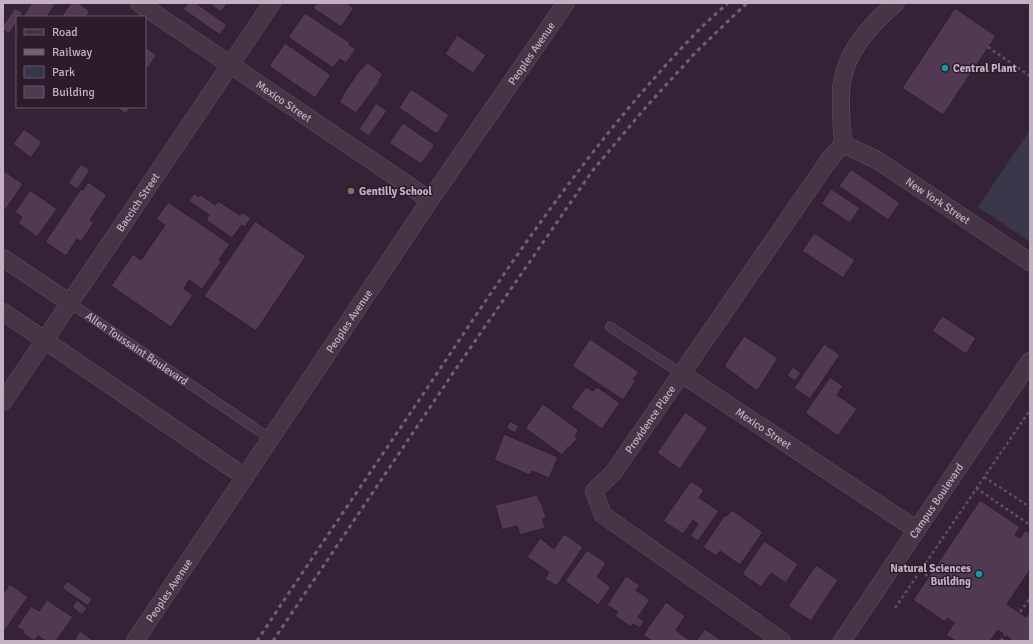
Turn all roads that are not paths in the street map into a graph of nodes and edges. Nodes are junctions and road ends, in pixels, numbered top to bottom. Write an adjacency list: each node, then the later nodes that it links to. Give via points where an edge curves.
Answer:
1 (139, 3): 5 (street, Mexico Street)
2 (272, 3): 5 (street, Baccich Street)
3 (566, 3): 7 (street, Peoples Avenue)
4 (896, 3): 6 (street, via 873,24 854,50 845,68 841,107)
5 (231, 65): 7 (street, Mexico Street); 10 (street, Baccich Street)
6 (843, 144): 9 (street, New York Street, via 877,160); 15 (street, Providence Place, via 829,160)
7 (430, 200): 17 (street, Peoples Avenue)
8 (3, 258): 10 (street, Allen Toussaint Boulevard)
9 (1030, 262)
10 (70, 303): 13 (street, Baccich Street); 17 (lane, Allen Toussaint Boulevard)
11 (3, 312): 13 (street)
12 (610, 327): 15 (lane, Mexico Street)
13 (44, 340): 16 (street, Baccich Street); 18 (street)
14 (1030, 361): 19 (street, Campus Boulevard)
15 (682, 374): 19 (street, Mexico Street); 21 (street, Providence Place, via 613,473 594,491 603,515)
16 (3, 402)
17 (271, 439): 18 (street, Peoples Avenue)
18 (245, 477): 20 (street, Peoples Avenue)
19 (917, 530): 22 (street, Campus Boulevard)
20 (135, 641)
21 (782, 641)
22 (842, 641)

